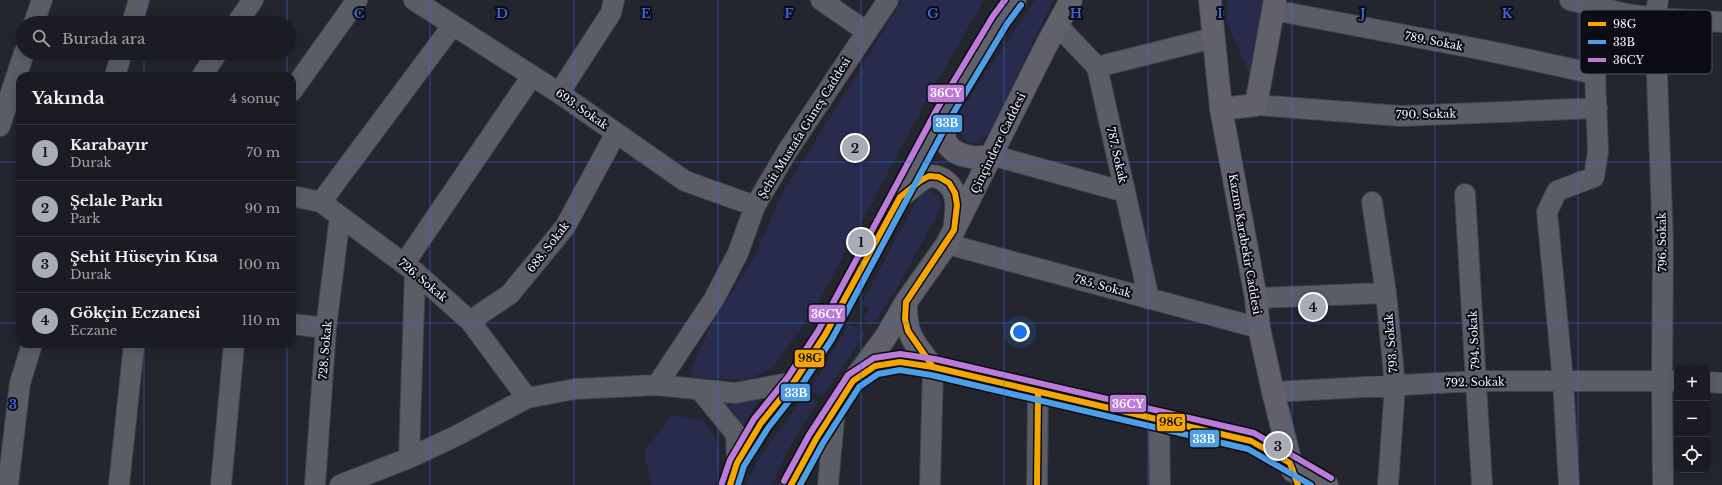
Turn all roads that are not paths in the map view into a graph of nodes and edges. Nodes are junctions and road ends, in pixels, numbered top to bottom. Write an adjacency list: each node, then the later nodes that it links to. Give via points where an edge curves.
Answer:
1 (42, 0): 17 (street)
2 (139, 0): 18 (street)
3 (253, 0): 19 (street)
4 (357, 0): 37 (street)
5 (414, 0): 22 (street, 693. Sokak)
6 (614, 0): 39 (street, via 611,13)
7 (821, 0): 24 (street)
8 (888, 0): 24 (street, Şehit Mustafa Güneş Caddesi)
9 (1014, 0): 43 (main road)
10 (1071, 0): 23 (main road, Çinçindere Caddesi)
11 (1210, 0): 25 (main road, Kazım Karabekir Caddesi)
12 (1570, 0): 14 (street)
13 (1274, 5): 30 (street, 789. Sokak); 40 (main road)
14 (1598, 7): 15 (street); 16 (street)
15 (1598, 10)
16 (1610, 10)
17 (36, 16)
18 (134, 16)
19 (242, 16)
20 (1712, 20): 21 (street)
21 (1722, 22)
22 (452, 25): 36 (street, 693. Sokak); 51 (street)
23 (1058, 26): 29 (street); 46 (main road, Çinçindere Caddesi)
24 (867, 32): 53 (street, Şehit Mustafa Güneş Caddesi, via 788,150)
25 (1213, 38): 29 (street); 42 (main road, Kazım Karabekir Caddesi)
26 (22, 60): 31 (street)
27 (120, 60): 32 (street)
28 (212, 60): 33 (street)
29 (1097, 68): 47 (street, 787. Sokak)
30 (1580, 71)
31 (20, 72)
32 (116, 72)
33 (205, 72)
34 (1595, 74): 41 (street)
35 (1659, 74): 71 (street, 796. Sokak)
36 (532, 76): 39 (street, 693. Sokak); 56 (street)
37 (296, 85)
38 (16, 86): 44 (street)
39 (559, 93): 45 (street, 693. Sokak)
40 (1256, 105): 41 (street, 790. Sokak, via 1401,116); 42 (main road)
41 (1597, 108): 73 (street, via 1598,152 1594,177 1557,191 1547,212)
42 (1222, 109): 58 (main road, Kazım Karabekir Caddesi)
43 (944, 113): 46 (main road, via 943,132 946,143 956,152 978,158); 50 (main road)
44 (0, 126)
45 (616, 133): 53 (street, 693. Sokak, via 685,181); 61 (street, 688. Sokak, via 565,227 510,294)
46 (991, 155): 47 (street); 55 (main road, Çinçindere Caddesi)
47 (1125, 192): 59 (street, 787. Sokak)
48 (1465, 194): 70 (street, 794. Sokak)
49 (296, 197): 51 (street, 726. Sokak)
50 (900, 197): 55 (main road, via 920,180 929,176 939,177 949,183 955,193 957,205); 72 (main road, via 825,335)
51 (321, 202): 54 (street, 726. Sokak)
52 (1372, 202): 57 (street, 793. Sokak)
53 (755, 206): 76 (street, Şehit Mustafa Güneş Caddesi, via 738,253 714,299)
54 (340, 216): 56 (street, 726. Sokak); 63 (street, 728. Sokak)
55 (951, 237): 59 (street, 785. Sokak); 60 (main road, Çinçindere Caddesi)
56 (409, 268): 61 (street, 726. Sokak); 84 (street)
57 (1386, 293): 58 (street); 77 (street, 793. Sokak)
58 (1256, 298): 64 (main road, Kazım Karabekir Caddesi)
59 (1149, 299): 64 (street, 785. Sokak)
60 (906, 302): 68 (main road, via 908,331); 69 (main road, Çinçindere Caddesi, via 885,338)
61 (470, 321): 81 (street, 726. Sokak)
62 (296, 324): 63 (street)
63 (326, 328): 91 (street, 728. Sokak)
64 (1259, 328): 80 (main road, Kazım Karabekir Caddesi)
65 (31, 348): 88 (street, via 20,383)
66 (134, 348): 89 (street)
67 (234, 348): 90 (street)
68 (933, 367): 69 (main road, via 900,362 875,366); 79 (main road); 96 (street)
69 (853, 381): 82 (main road, Çinçindere Caddesi)
70 (1476, 381): 73 (street, 792. Sokak); 77 (street, 792. Sokak); 102 (street, 794. Sokak)
71 (1669, 381): 73 (street, 792. Sokak); 104 (street, 796. Sokak)
72 (794, 382): 78 (street, via 735,393); 85 (main road, via 761,423)
73 (1563, 382): 103 (street)
74 (1710, 382): 75 (street)
75 (1722, 383)
76 (657, 385): 78 (street); 81 (street, via 575,389)
77 (1395, 386): 80 (street, 792. Sokak); 101 (street, 793. Sokak)
78 (700, 390): 85 (street, via 736,434)
79 (1038, 392): 83 (main road); 97 (street)
80 (1273, 392): 86 (main road, Kazım Karabekir Caddesi)
81 (526, 398): 84 (street)
82 (836, 408): 94 (main road, Çinçindere Caddesi); 95 (street)
83 (1159, 420): 86 (main road, via 1251,441); 98 (street)
84 (409, 458): 87 (street)
85 (737, 463): 93 (main road)
86 (1290, 463): 99 (main road, Kazım Karabekir Caddesi); 100 (main road)
87 (371, 480): 92 (street)
88 (8, 485)
89 (119, 485)
90 (221, 485)
91 (315, 485)
92 (340, 485)
93 (730, 485)
94 (791, 485)
95 (828, 485)
96 (930, 485)
97 (1037, 485)
98 (1160, 485)
99 (1298, 485)
100 (1327, 485)
101 (1388, 485)
102 (1482, 485)
103 (1569, 485)
104 (1663, 485)

